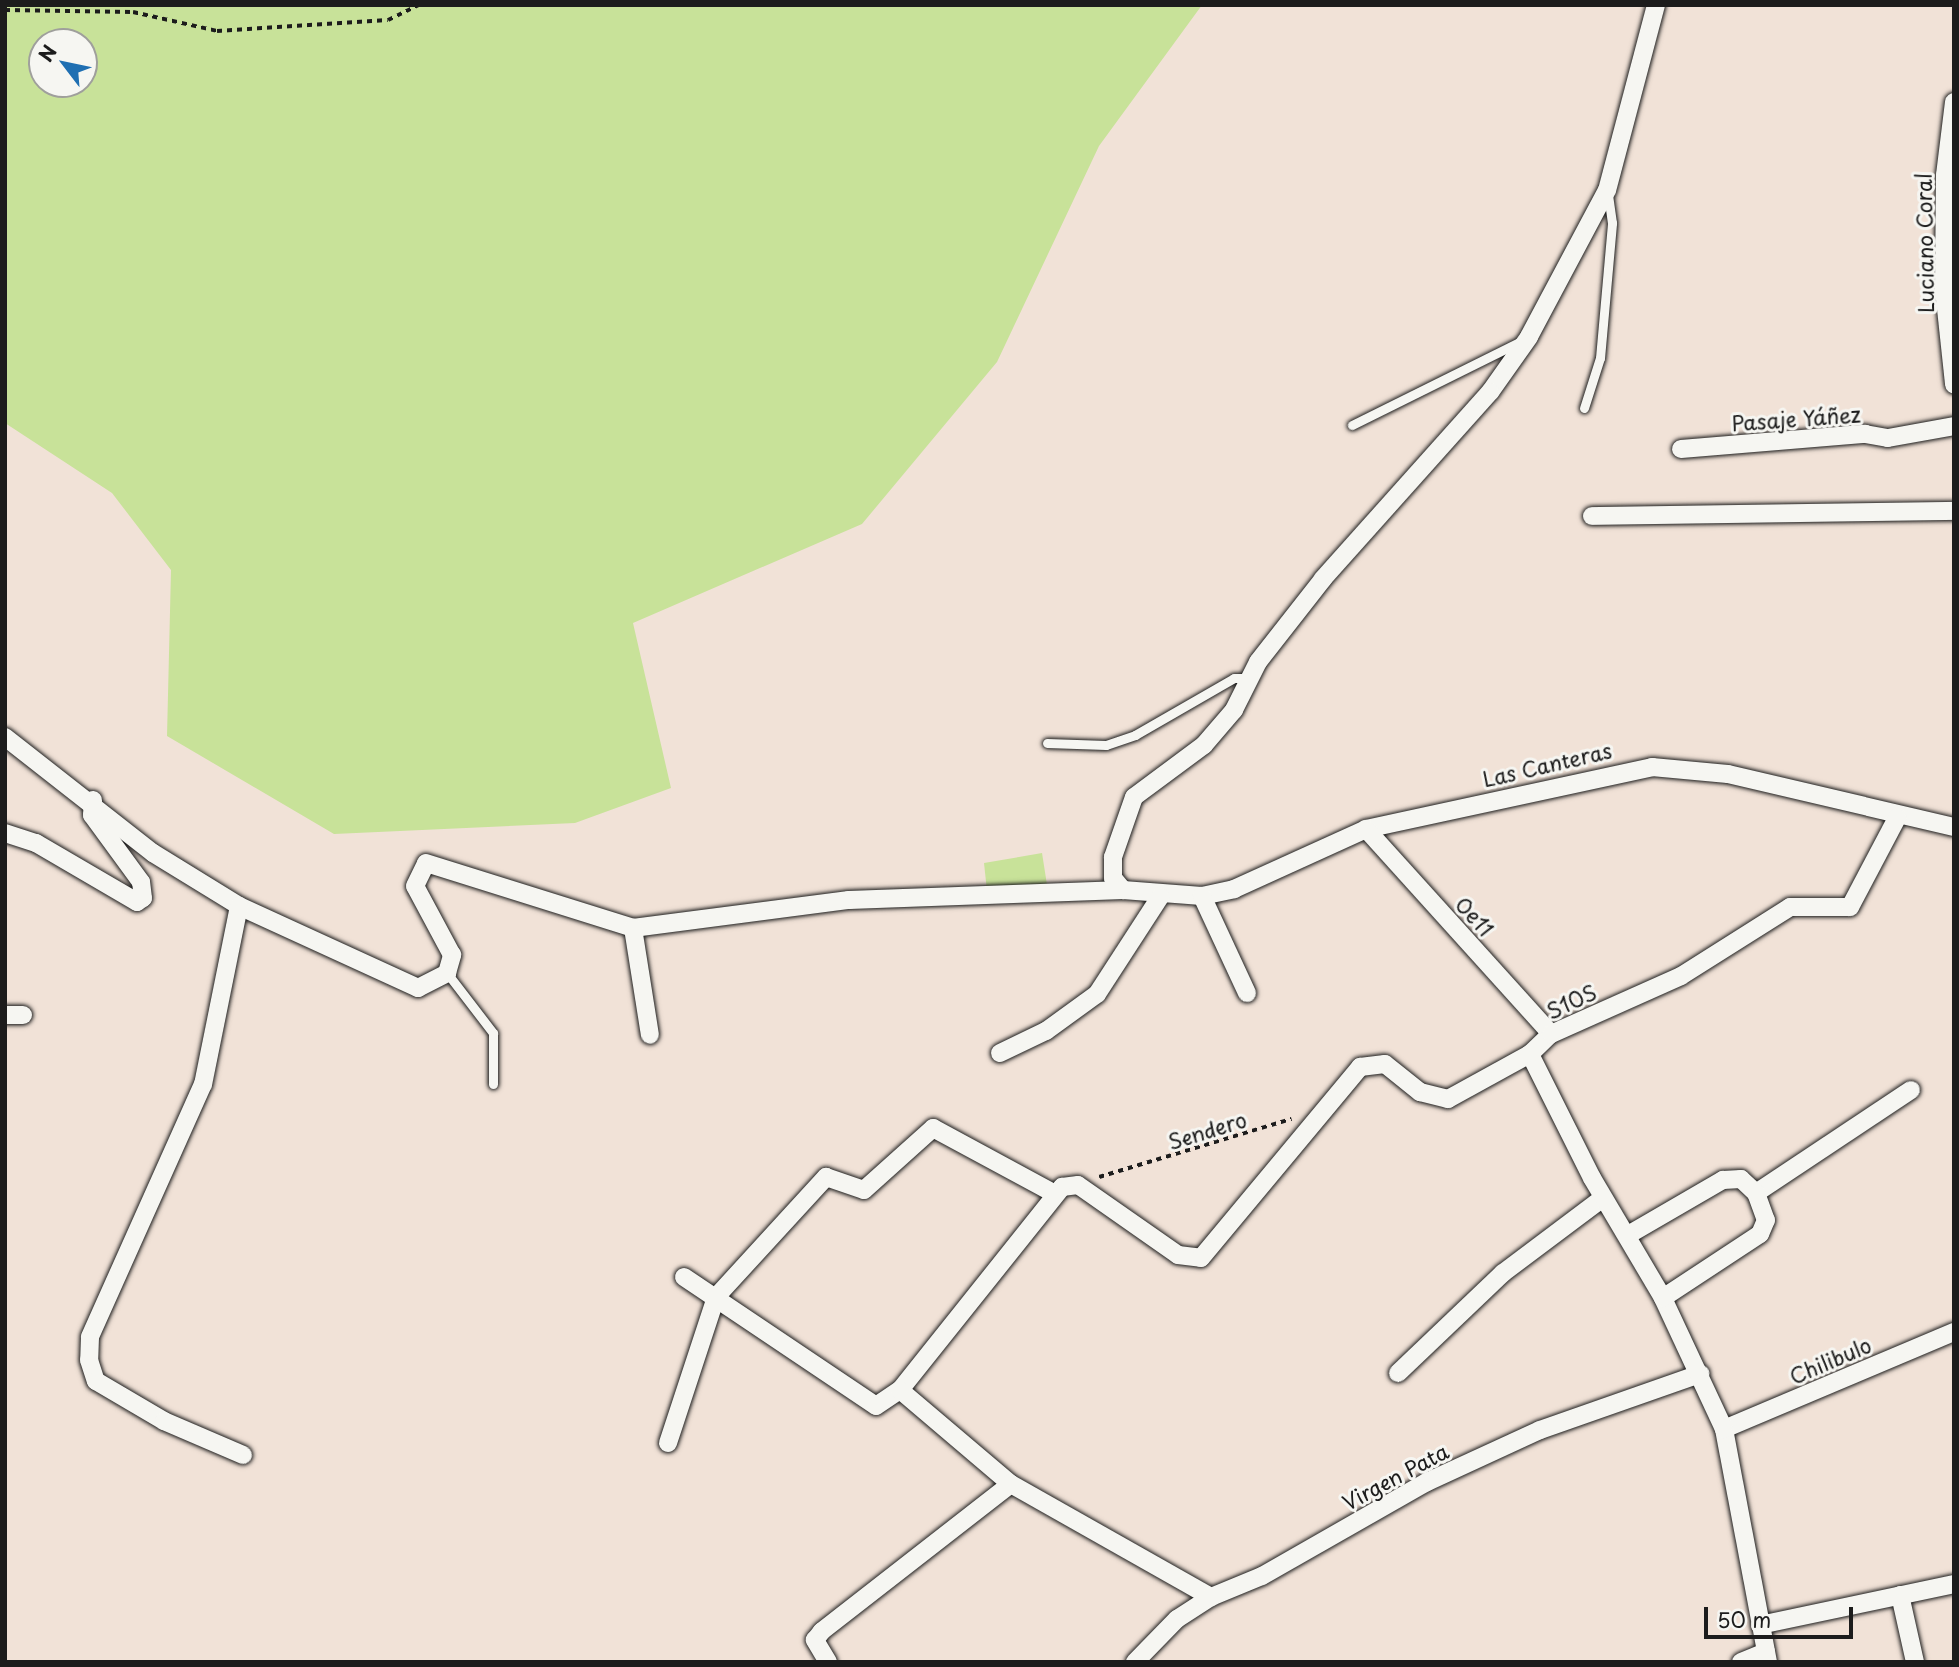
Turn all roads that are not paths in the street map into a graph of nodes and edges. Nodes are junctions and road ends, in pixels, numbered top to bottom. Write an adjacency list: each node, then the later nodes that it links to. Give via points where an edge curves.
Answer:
1 (1657, 5): 3 (street)
2 (1954, 102): 4 (street, Luciano Coral, via 1945,175)
3 (1607, 190): 5 (street); 7 (lane, via 1612,223 1605,318)
4 (1949, 289): 6 (street, Luciano Coral)
5 (1529, 337): 8 (lane); 13 (street, via 1490,391 1322,579)
6 (1954, 384)
7 (1584, 408)
8 (1352, 425)
9 (1954, 426): 10 (street, Pasaje Yáñez, via 1888,438 1865,434)
10 (1681, 449)
11 (1954, 511): 12 (street)
12 (1592, 516)
13 (1250, 678): 15 (lane, via 1224,683 1135,736 1106,745); 21 (street, via 1234,710 1204,745 1135,797 1112,857 1113,878)
14 (5, 737): 16 (street)
15 (1047, 743)
16 (93, 800): 20 (street, via 92,816 141,882 143,898 137,902 36,843); 24 (street, via 153,853)
17 (1897, 818): 18 (street, Las Canteras); 19 (street, Las Canteras, via 1728,774 1652,767); 28 (street, S10S, via 1850,907 1790,907 1681,976)
18 (1954, 827)
19 (1366, 829): 22 (street, Las Canteras, via 1234,889); 28 (street, Oe11)
20 (5, 833)
21 (1123, 890): 23 (street, Las Canteras); 25 (street, Las Canteras, via 849,900)
22 (1202, 896): 23 (street, Las Canteras); 27 (street)
23 (1160, 897): 30 (street, via 1097,995 1046,1031)
24 (239, 906): 26 (street, via 418,988); 47 (street, via 203,1084 90,1337 89,1360 96,1381 164,1421)
25 (634, 928): 26 (street, via 426,863 415,886 452,955); 29 (street)
26 (447, 973): 32 (lane, via 493,1033)
27 (1247, 993)
28 (1551, 1034): 31 (street, S10S)
29 (650, 1035)
30 (1000, 1053)
31 (1530, 1054): 34 (street, S10S, via 1448,1099 1420,1092 1385,1064 1360,1067 1201,1258 1178,1255 1078,1185); 36 (street)
32 (493, 1084)
33 (1911, 1090): 35 (street)
34 (1053, 1193): 39 (street, via 933,1128 864,1190 838,1178 814,1185); 44 (street)
35 (1756, 1193): 37 (street, via 1741,1179 1723,1180); 40 (street, via 1766,1220 1760,1234)
36 (1603, 1198): 37 (street); 42 (street, via 1503,1273)
37 (1628, 1235): 40 (street)
38 (684, 1277): 39 (street)
39 (716, 1297): 44 (street, via 859,1399 876,1406); 46 (street)
40 (1662, 1298): 43 (street)
41 (1954, 1332): 45 (street, Chilibulo)
42 (1398, 1373)
43 (1700, 1374): 45 (street); 51 (street, Virgen Pata, via 1539,1430)
44 (900, 1390): 48 (street)
45 (1724, 1429): 52 (street)
46 (668, 1443)
47 (243, 1455)
48 (1011, 1484): 51 (street); 54 (street, via 822,1631 814,1640)
49 (1954, 1584): 50 (street)
50 (1900, 1595): 52 (street); 57 (street)
51 (1211, 1597): 55 (street, Virgen Pata, via 1177,1619)
52 (1760, 1625): 53 (street)
53 (1767, 1657): 56 (street)
54 (828, 1662)
55 (1135, 1662)
56 (1741, 1662)
57 (1915, 1662)

